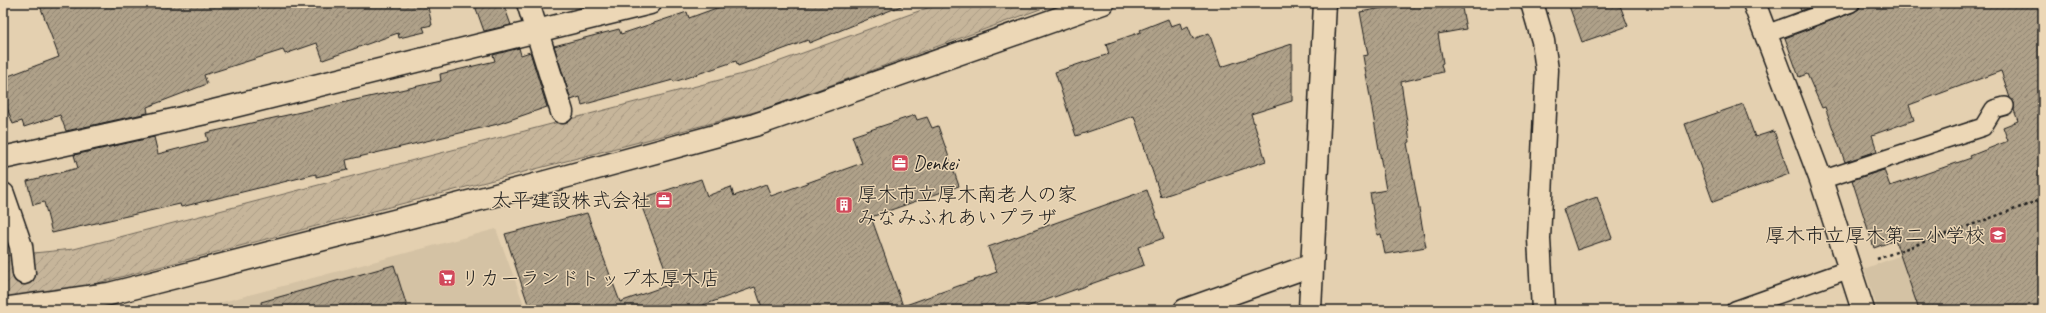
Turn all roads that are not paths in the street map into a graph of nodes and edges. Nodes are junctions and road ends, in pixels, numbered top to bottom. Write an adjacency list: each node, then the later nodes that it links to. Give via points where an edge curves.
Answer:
1 (528, 3): 8 (street)
2 (650, 3): 8 (street)
3 (1103, 3): 18 (street, via 748,127 531,186 109,294)
4 (1325, 3): 15 (street)
5 (1532, 3): 21 (street, via 1543,41 1547,70 1539,239)
6 (1754, 3): 9 (street)
7 (1851, 3): 9 (lane)
8 (538, 30): 11 (street); 12 (street, via 214,111)
9 (1766, 34): 13 (street)
10 (2005, 106): 13 (lane, via 1994,110 1983,127)
11 (562, 112)
12 (3, 158)
13 (1821, 180): 16 (street)
14 (3, 194): 17 (street, via 21,246)
15 (1312, 265): 19 (street); 20 (street)
16 (1850, 269): 22 (lane); 23 (street)
17 (24, 273)
18 (3, 309)
19 (1185, 310)
20 (1310, 310)
21 (1544, 310)
22 (1735, 310)
23 (1864, 310)

